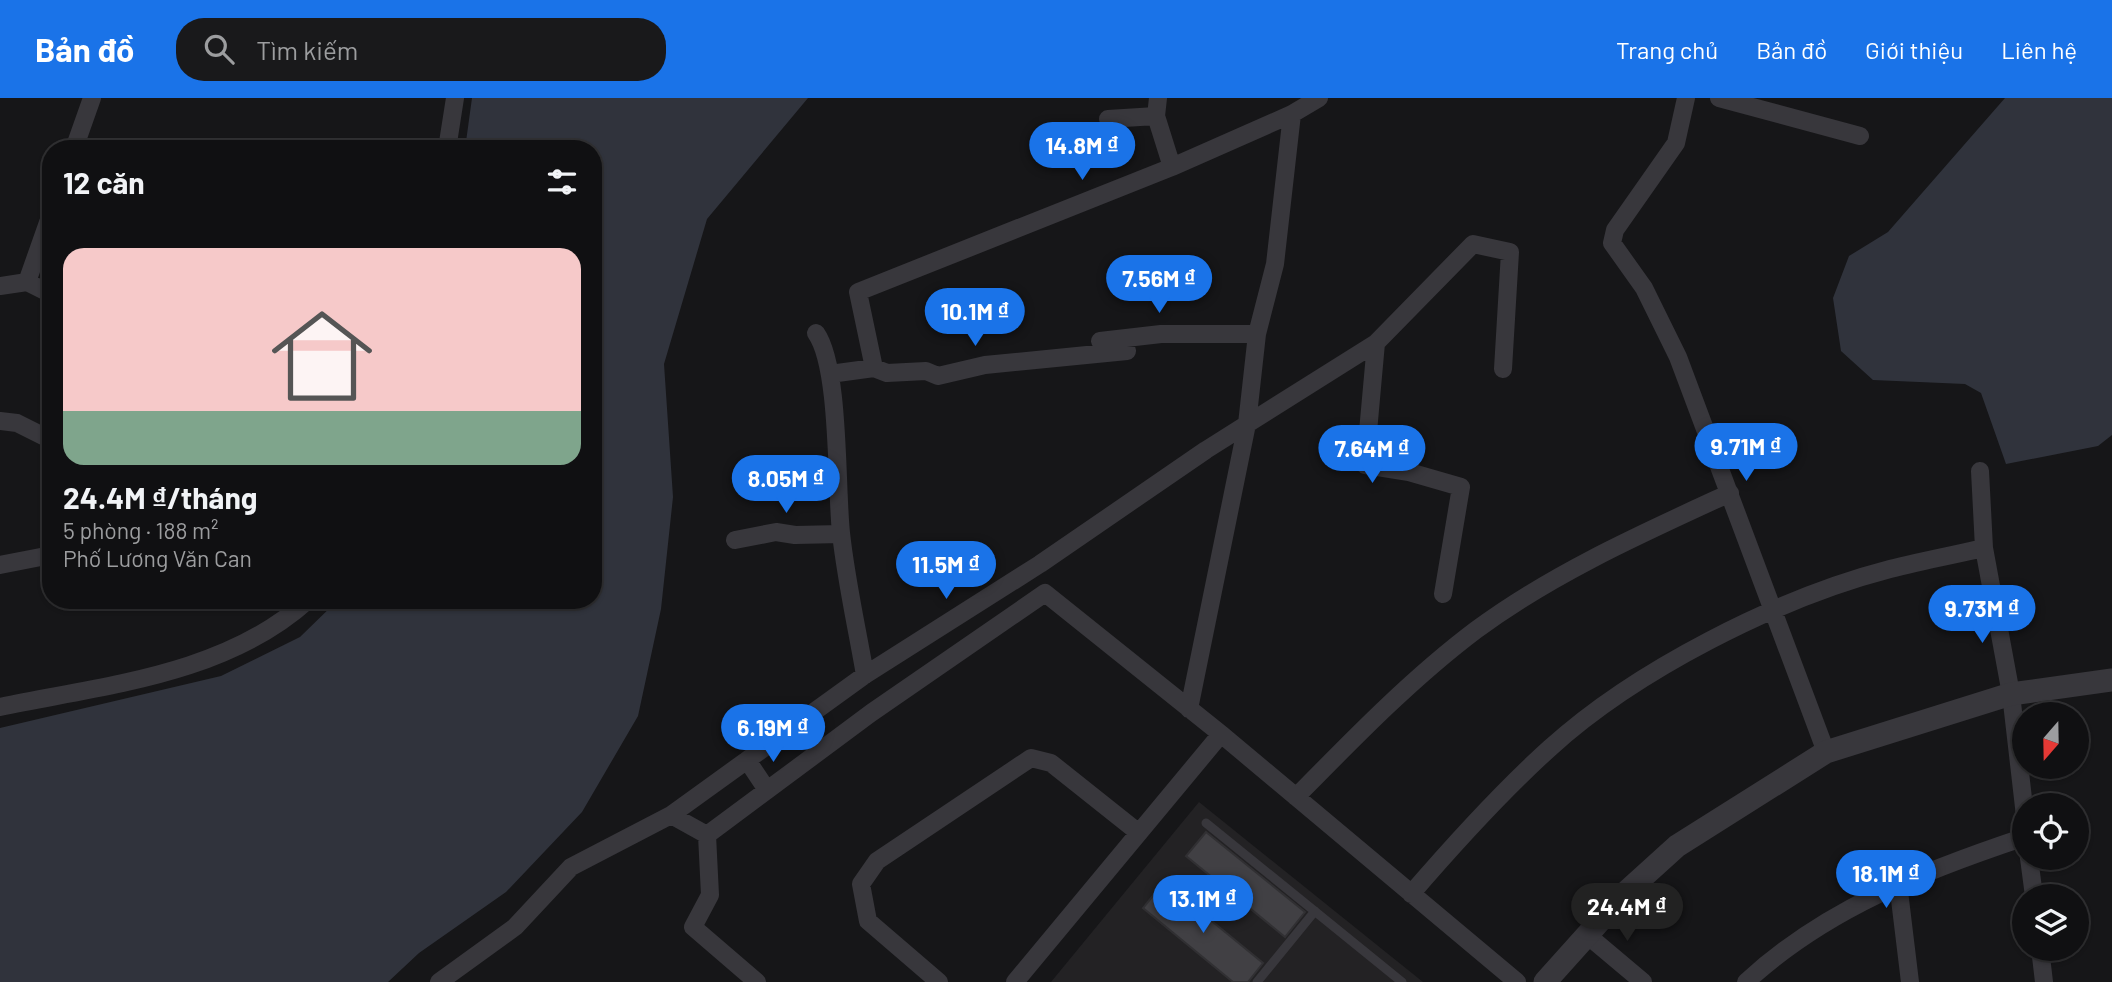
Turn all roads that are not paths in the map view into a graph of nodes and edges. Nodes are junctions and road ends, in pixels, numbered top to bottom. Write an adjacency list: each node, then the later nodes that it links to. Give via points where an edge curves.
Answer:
1 (92, 98): 10 (street)
2 (455, 98): 11 (street)
3 (1319, 98): 7 (street)
4 (1686, 98): 29 (street, via 1676,143 1615,230 1612,243 1644,288 1678,357)
5 (1719, 98): 9 (street)
6 (1157, 107): 8 (street); 12 (street)
7 (1292, 114): 12 (street); 18 (street, via 1275,264)
8 (1108, 119)
9 (1860, 136)
10 (77, 140)
11 (448, 140)
12 (1172, 167): 22 (street, via 858,292)
13 (42, 240): 14 (street)
14 (27, 282): 15 (street); 16 (street)
15 (0, 286)
16 (42, 290)
17 (816, 333): 24 (street, via 825,345)
18 (1257, 334): 20 (street, via 1161,334); 26 (street)
19 (1376, 343): 23 (street, via 1473,244 1488,245 1510,252); 26 (street); 37 (street, via 1365,465 1461,488)
20 (1063, 346)
21 (1127, 351): 22 (street, via 985,365 938,376)
22 (874, 368): 24 (street)
23 (1503, 369)
24 (830, 374): 30 (street)
25 (0, 421): 27 (street)
26 (1247, 424): 34 (street); 44 (street)
27 (42, 436)
28 (1980, 471): 32 (street)
29 (1730, 494): 39 (street); 50 (street, via 1559,576 1476,630 1356,735)
30 (841, 534): 31 (street, via 776,533); 40 (street)
31 (735, 540)
32 (1984, 548): 39 (street, via 1888,569); 42 (street)
33 (42, 557): 35 (street)
34 (1040, 564): 36 (street); 40 (street)
35 (0, 565)
36 (1045, 593): 44 (street); 48 (street)
37 (1443, 594)
38 (298, 609): 43 (street, via 214,658)
39 (1773, 610): 46 (street); 57 (street, via 1689,651 1597,710 1550,747 1471,825)
40 (865, 675): 47 (street)
41 (2112, 680): 42 (street)
42 (2011, 694): 46 (street); 49 (street)
43 (0, 707)
44 (1189, 709): 45 (street)
45 (1221, 734): 50 (street); 53 (street)
46 (1826, 752): 59 (street, via 1677,846)
47 (747, 760): 48 (street); 51 (street)
48 (767, 790): 54 (street)
49 (2022, 793)
50 (1296, 797): 57 (street)
51 (671, 815): 54 (street); 61 (street, via 571,867 515,927)
52 (1206, 823): 58 (lane)
53 (1139, 833): 63 (street, via 1051,763 1031,758 877,861 861,884 868,921); 64 (street)
54 (707, 835): 62 (street, via 710,895 693,927)
55 (2012, 841): 56 (street)
56 (1898, 883): 70 (street, via 1857,902 1784,950); 71 (street)
57 (1411, 894): 67 (street)
58 (1315, 911): 65 (lane); 66 (lane)
59 (1586, 934): 68 (street); 69 (street)
60 (2042, 961): 72 (street)
61 (439, 982)
62 (757, 982)
63 (939, 982)
64 (1015, 982)
65 (1257, 982)
66 (1402, 982)
67 (1517, 982)
68 (1545, 982)
69 (1643, 982)
70 (1746, 982)
71 (1909, 982)
72 (2044, 982)

